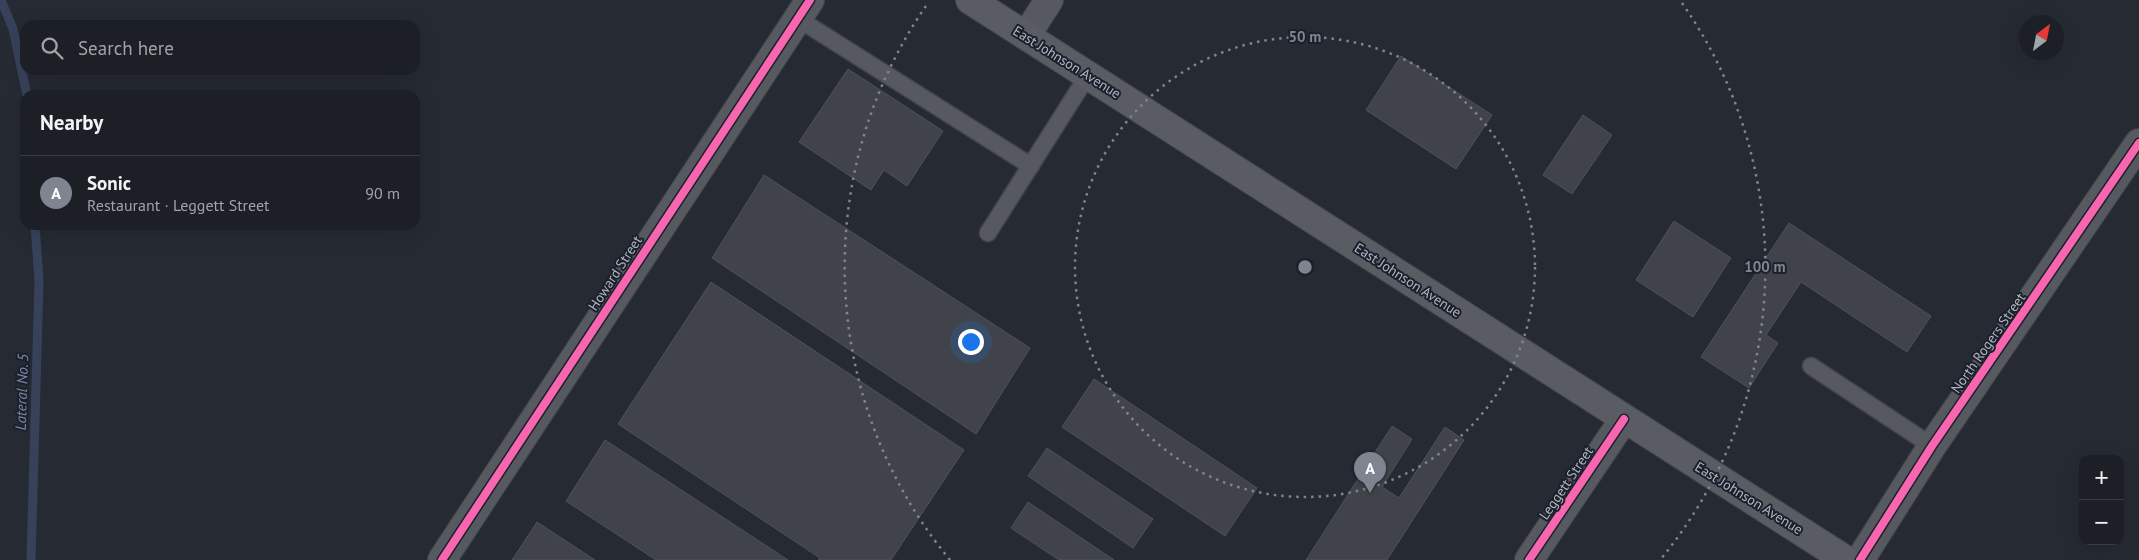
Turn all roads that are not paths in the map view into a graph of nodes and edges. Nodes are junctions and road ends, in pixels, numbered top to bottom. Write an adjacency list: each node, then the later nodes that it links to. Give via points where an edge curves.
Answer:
1 (970, 0): 4 (main road, East Johnson Avenue)
2 (1049, 0): 4 (street)
3 (804, 9): 7 (lane); 12 (street, Howard Street)
4 (1026, 36): 5 (main road, East Johnson Avenue)
5 (1088, 76): 7 (lane); 10 (main road, East Johnson Avenue)
6 (2139, 143): 11 (street, North Rogers Street)
7 (1031, 166): 8 (lane)
8 (988, 233)
9 (1811, 366): 11 (lane)
10 (1624, 419): 13 (street, Leggett Street); 14 (main road, East Johnson Avenue)
11 (1932, 446): 15 (street, North Rogers Street)
12 (442, 560)
13 (1530, 560)
14 (1846, 560)
15 (1860, 560)

